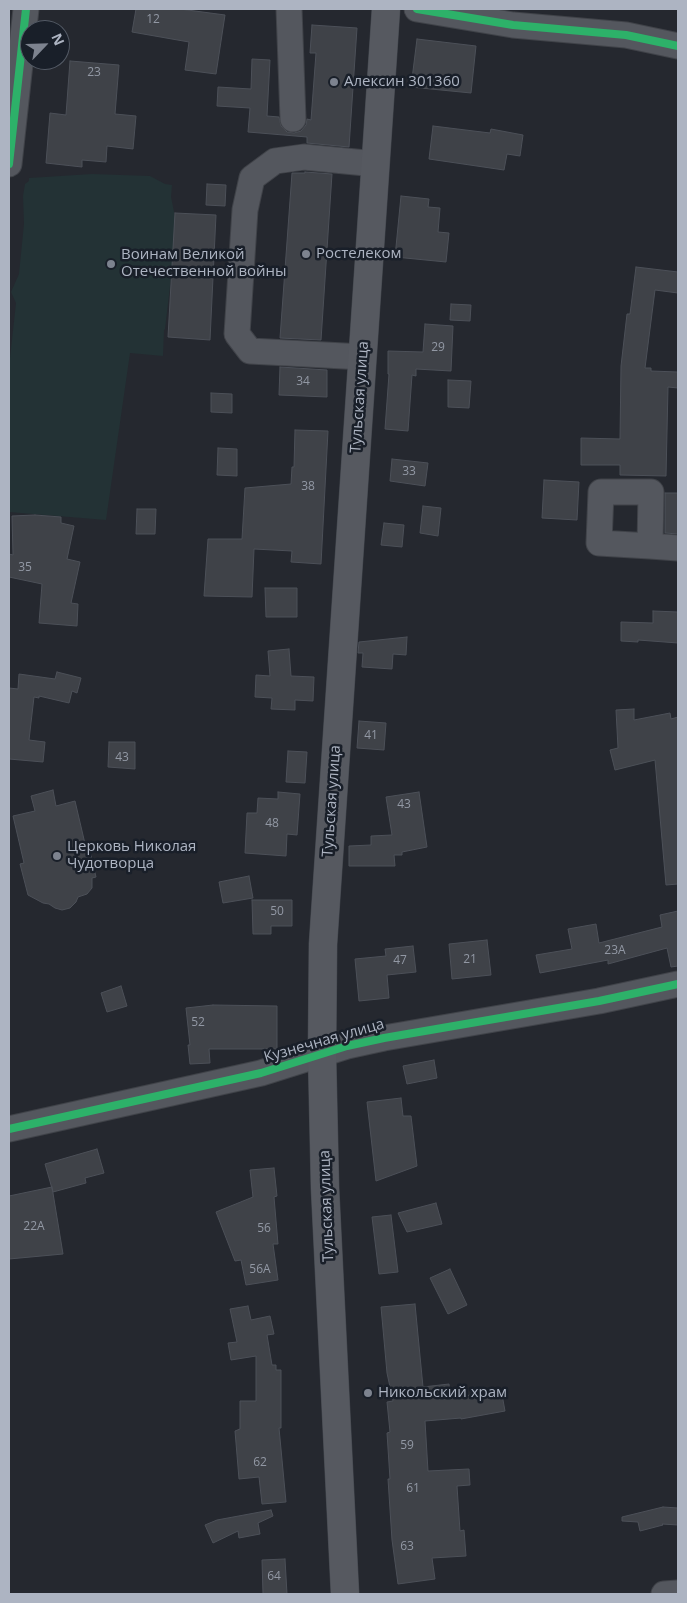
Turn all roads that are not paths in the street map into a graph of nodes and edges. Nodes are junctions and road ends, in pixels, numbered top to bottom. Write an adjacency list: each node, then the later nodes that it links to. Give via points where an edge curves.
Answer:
1 (26, 9): 7 (street)
2 (289, 9): 6 (street)
3 (386, 9): 8 (main road, Тульская улица)
4 (417, 9): 5 (street, via 513,25 626,36)
5 (678, 46)
6 (293, 119)
7 (9, 164)
8 (376, 164): 9 (main road, Тульская улица); 9 (street, via 304,157 275,161 252,178 245,210 237,334 250,351)
9 (363, 358): 13 (main road, Тульская улица, via 323,944)
10 (650, 546): 11 (street)
11 (678, 548)
12 (678, 984): 13 (street, Кузнечная улица, via 384,1038)
13 (322, 1054): 14 (street, Кузнечная улица, via 261,1073); 16 (main road, Тульская улица)
14 (9, 1129)
15 (678, 1593): 17 (street)
16 (345, 1594)
17 (664, 1594)

